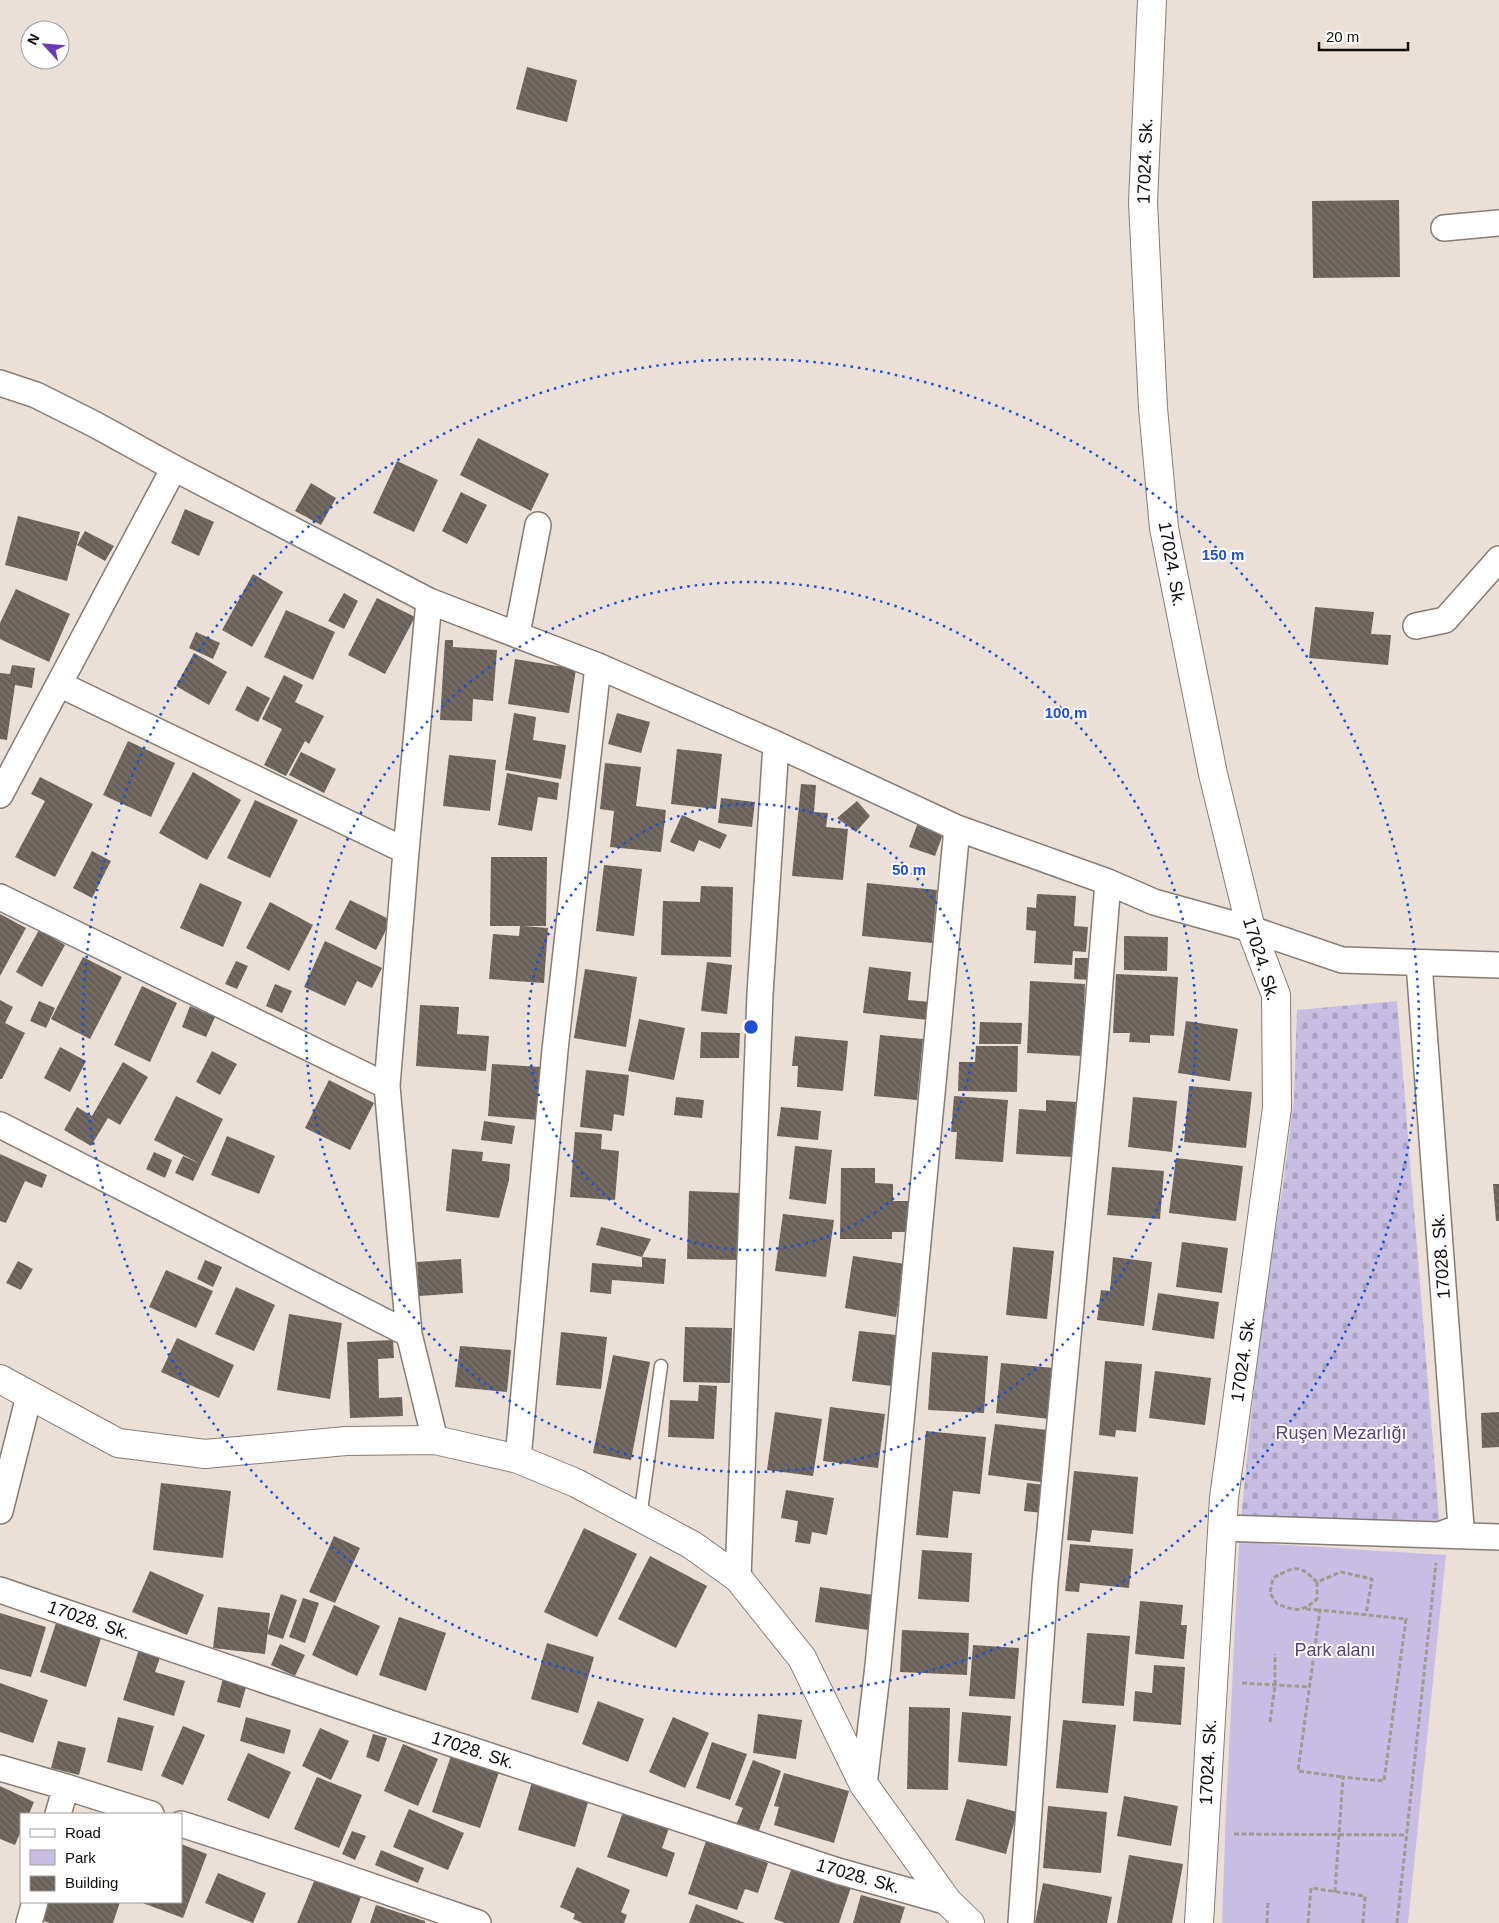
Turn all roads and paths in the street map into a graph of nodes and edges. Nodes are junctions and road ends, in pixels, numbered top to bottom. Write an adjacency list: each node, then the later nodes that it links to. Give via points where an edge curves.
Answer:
1 (1152, 0): 19 (street, 17024. Sk., via 1143,202 1153,408 1164,528 1212,774)
2 (1499, 223): 3 (street)
3 (1444, 228)
4 (0, 383): 5 (street, via 36,395)
5 (174, 468): 8 (street); 12 (street)
6 (538, 525): 10 (street)
7 (1499, 559): 9 (street, via 1445,620)
8 (429, 601): 10 (street); 16 (street)
9 (1416, 626)
10 (517, 634): 11 (street)
11 (598, 666): 13 (street); 29 (street, via 555,1050)
12 (59, 684): 14 (street); 16 (street)
13 (776, 744): 15 (street); 36 (street, via 760,994)
14 (0, 796)
15 (957, 828): 17 (street); 49 (street)
16 (406, 851): 22 (street)
17 (1108, 882): 19 (street, via 1154,902); 64 (street, via 1045,1584)
18 (0, 897): 22 (street)
19 (1251, 929): 20 (street, via 1342,960); 32 (street, 17024. Sk., via 1276,995 1277,1108)
20 (1419, 964): 21 (street); 33 (street, 17028. Sk., via 1461,1527)
21 (1499, 965)
22 (387, 1086): 24 (street)
23 (0, 1125): 24 (street)
24 (409, 1334): 28 (street)
25 (661, 1366): 31 (lane)
26 (0, 1379): 27 (street)
27 (29, 1396): 28 (street, via 118,1443 205,1454 346,1441); 30 (street)
28 (435, 1440): 29 (street)
29 (518, 1459): 31 (street, via 576,1482)
30 (0, 1511)
31 (640, 1518): 36 (street, via 692,1545)
32 (1222, 1528): 33 (street); 54 (street, 17024. Sk.)
33 (1442, 1534): 34 (street)
34 (1499, 1536)
35 (1428, 1562): 56 (path, via 1437,1563)
36 (738, 1578): 49 (street, via 802,1658)
37 (1317, 1582): 39 (path, via 1317,1599); 39 (path, via 1305,1570 1290,1568 1273,1578 1270,1593 1277,1604 1294,1610); 41 (path, via 1341,1572 1372,1578)
38 (0, 1590): 58 (street, 17028. Sk., via 829,1868)
39 (1306, 1609): 40 (path)
40 (1320, 1610): 41 (path); 45 (path)
41 (1366, 1614): 48 (path, via 1406,1619 1384,1780)
42 (1275, 1654): 44 (path)
43 (1241, 1682): 44 (path)
44 (1275, 1685): 45 (path); 46 (path)
45 (1310, 1687): 48 (path, via 1298,1771)
46 (1270, 1722)
47 (0, 1768): 50 (street)
48 (1343, 1777): 55 (path)
49 (864, 1785): 58 (street)
50 (66, 1787): 51 (street); 52 (street)
51 (58, 1813)
52 (148, 1813)
53 (182, 1824): 62 (street)
54 (1204, 1826): 55 (path, via 1234,1834); 65 (street, 17024. Sk.)
55 (1338, 1834): 56 (path); 57 (path)
56 (1406, 1835): 69 (path)
57 (1335, 1892): 67 (path, via 1311,1888); 68 (path, via 1365,1896)
58 (948, 1902): 63 (street)
59 (1268, 1902): 66 (path)
60 (35, 1903): 61 (street)
61 (30, 1923)
62 (478, 1923)
63 (970, 1923)
64 (1021, 1923)
65 (1199, 1923)
66 (1267, 1923)
67 (1308, 1923)
68 (1363, 1923)
69 (1397, 1923)

